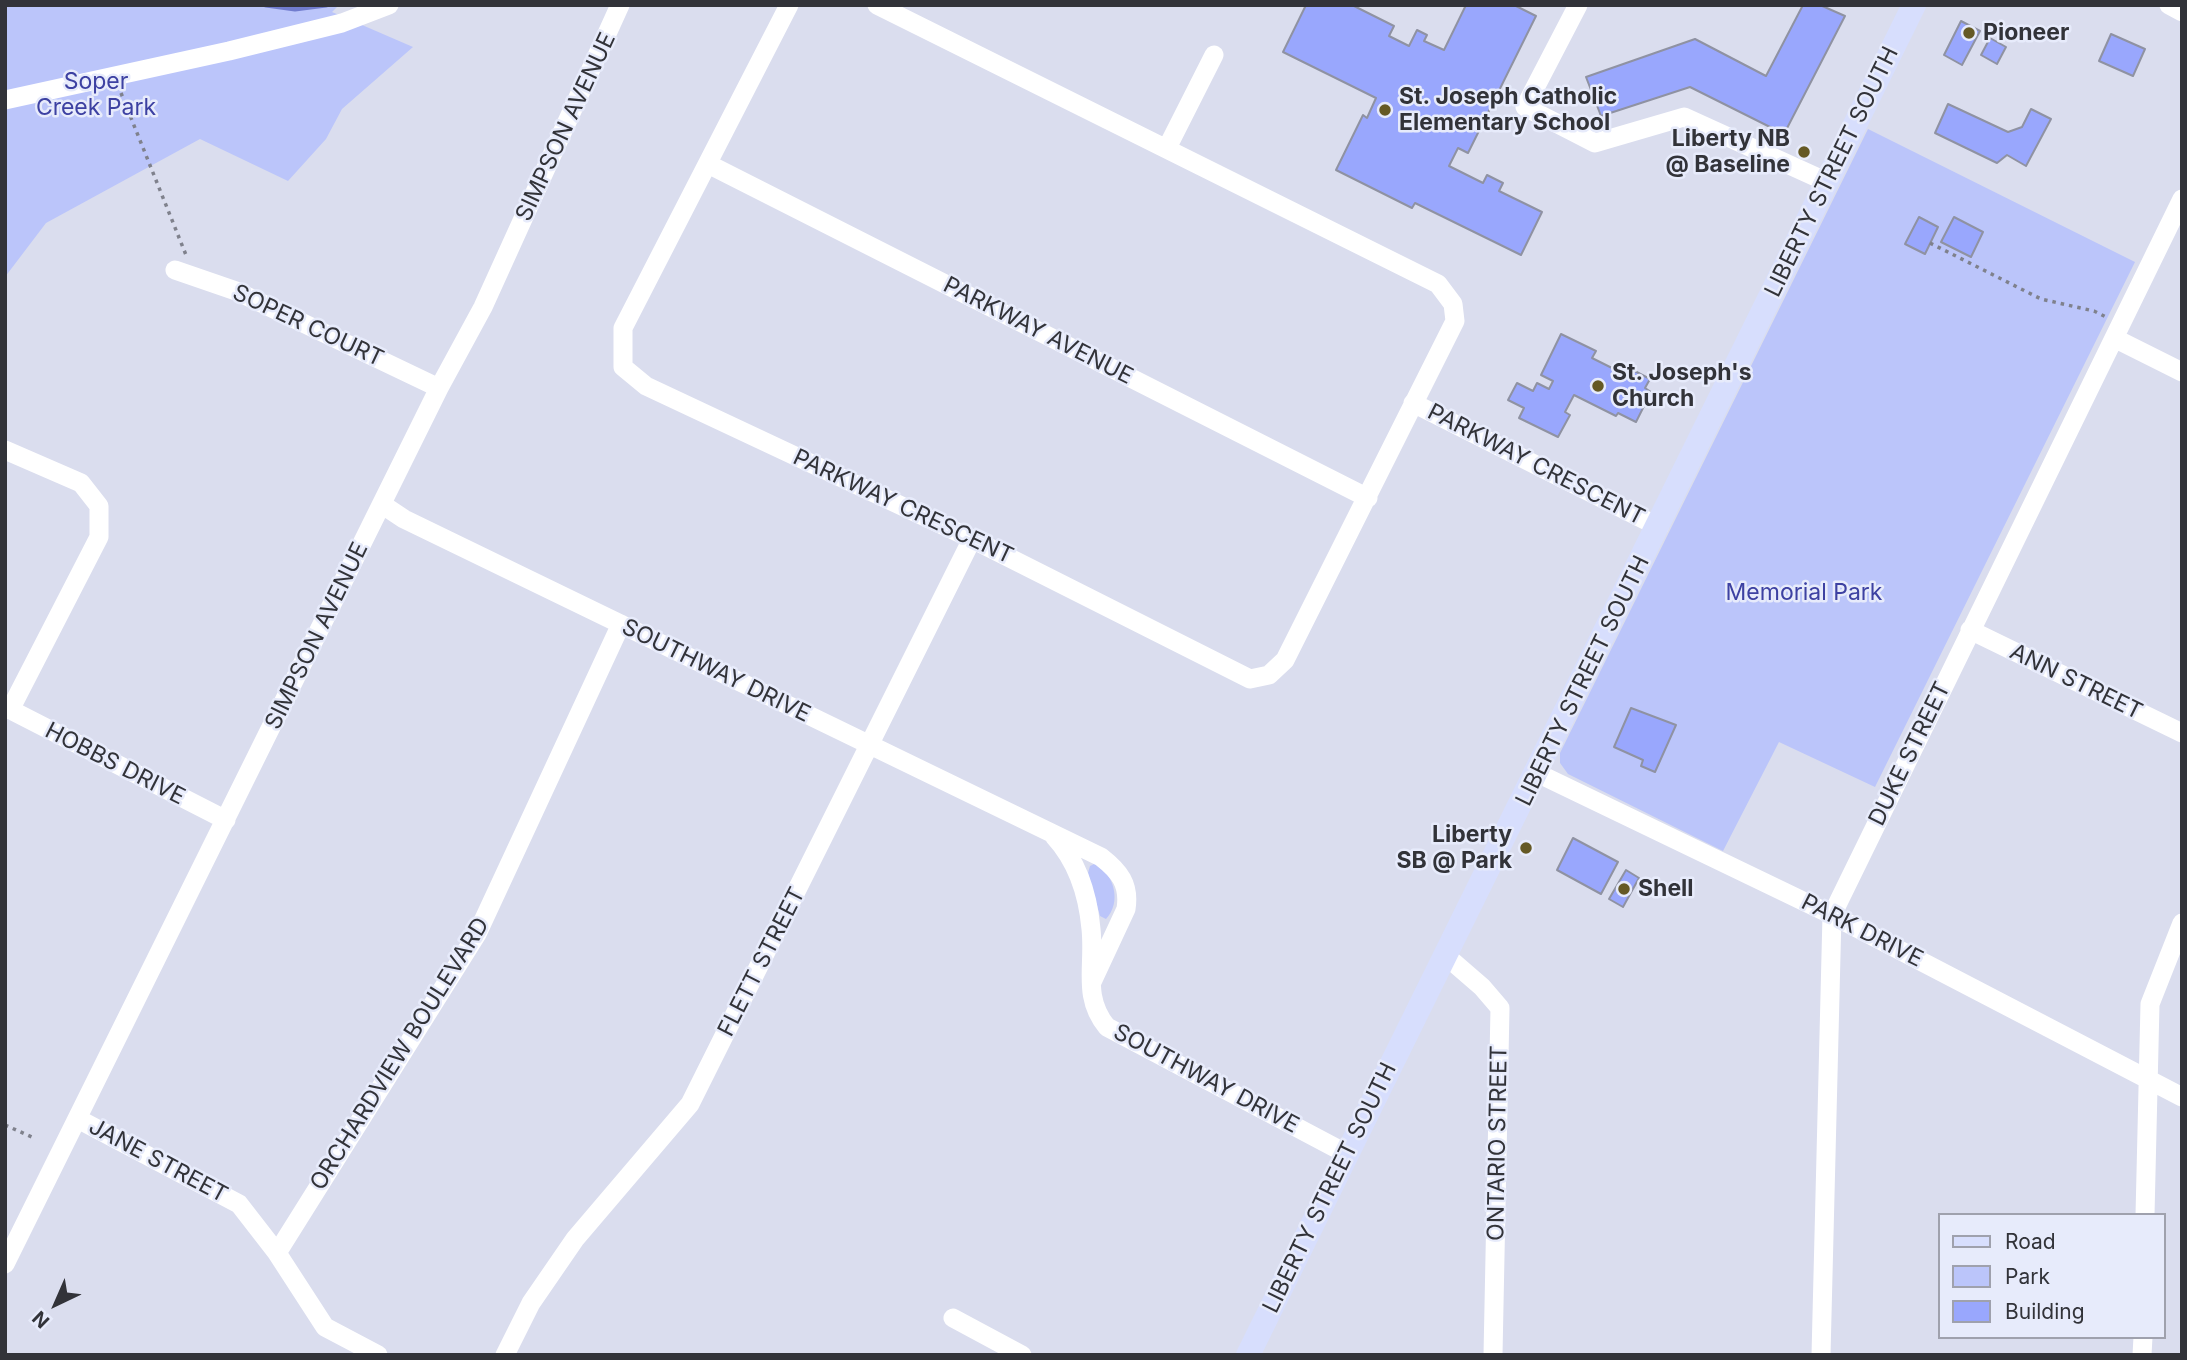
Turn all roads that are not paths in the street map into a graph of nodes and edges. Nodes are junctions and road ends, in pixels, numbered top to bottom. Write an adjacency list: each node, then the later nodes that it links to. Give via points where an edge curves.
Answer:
1 (389, 5): 10 (street, via 342,23)
2 (620, 5): 18 (street, SIMPSON AVENUE, via 483,307)
3 (789, 5): 12 (street, PARKWAY CRESCENT)
4 (877, 5): 11 (street, PARKWAY CRESCENT)
5 (1578, 5): 13 (street, via 1525,107 1595,143 1684,117)
6 (1914, 5): 13 (main road, LIBERTY STREET SOUTH)
7 (2169, 5): 8 (street)
8 (2182, 12)
9 (1214, 55): 11 (street)
10 (5, 100)
11 (1167, 148): 19 (street, PARKWAY CRESCENT, via 1438,284 1453,304 1455,321)
12 (708, 164): 21 (street, PARKWAY AVENUE); 24 (street, PARKWAY CRESCENT, via 623,328 623,366 646,386)
13 (1827, 182): 23 (main road, LIBERTY STREET SOUTH)
14 (2182, 199): 16 (street, DUKE STREET)
15 (175, 270): 18 (street, SOPER COURT, via 236,291)
16 (2114, 338): 17 (street); 26 (street, DUKE STREET)
17 (2182, 372)
18 (439, 388): 22 (street, SIMPSON AVENUE)
19 (1413, 404): 21 (street, PARKWAY CRESCENT); 23 (street, PARKWAY CRESCENT)
20 (5, 450): 27 (street, via 81,483 99,506 99,537)
21 (1368, 498): 24 (street, PARKWAY CRESCENT, via 1285,660 1269,675 1250,679)
22 (383, 505): 25 (street, SOUTHWAY DRIVE); 31 (street, SIMPSON AVENUE)
23 (1659, 527): 30 (main road, LIBERTY STREET SOUTH)
24 (972, 539): 29 (street, FLETT STREET)
25 (621, 624): 29 (street, SOUTHWAY DRIVE); 42 (street, ORCHARDVIEW BOULEVARD, via 477,934)
26 (1970, 630): 28 (street, ANN STREET); 33 (street, DUKE STREET)
27 (8, 708): 31 (street, HOBBS DRIVE)
28 (2182, 733)
29 (869, 745): 32 (street, SOUTHWAY DRIVE); 46 (street, FLETT STREET, via 690,1104 575,1239 531,1303)
30 (1537, 773): 33 (street, PARK DRIVE); 35 (main road, LIBERTY STREET SOUTH)
31 (226, 820): 39 (street, SIMPSON AVENUE)
32 (1051, 832): 36 (street, SOUTHWAY DRIVE, via 1071,859 1087,905); 36 (street, SOUTHWAY DRIVE, via 1101,856 1122,876 1127,888 1126,909)
33 (1832, 915): 37 (street, PARK DRIVE); 50 (street, DUKE STREET)
34 (2182, 923): 37 (street, via 2150,1004)
35 (1445, 955): 40 (main road, LIBERTY STREET SOUTH); 49 (street, ONTARIO STREET, via 1500,1008)
36 (1092, 982): 40 (street, SOUTHWAY DRIVE, via 1092,1003 1098,1016 1121,1037)
37 (2148, 1079): 38 (street, PARK DRIVE); 41 (street)
38 (2182, 1097)
39 (78, 1119): 42 (street, JANE STREET, via 239,1204); 43 (street, SIMPSON AVENUE)
40 (1347, 1154): 48 (main road, LIBERTY STREET SOUTH)
41 (2145, 1213)
42 (277, 1253): 45 (street, JANE STREET, via 325,1327)
43 (5, 1264)
44 (953, 1318): 47 (street)
45 (378, 1355)
46 (505, 1355)
47 (1022, 1355)
48 (1248, 1355)
49 (1493, 1355)
50 (1821, 1355)

